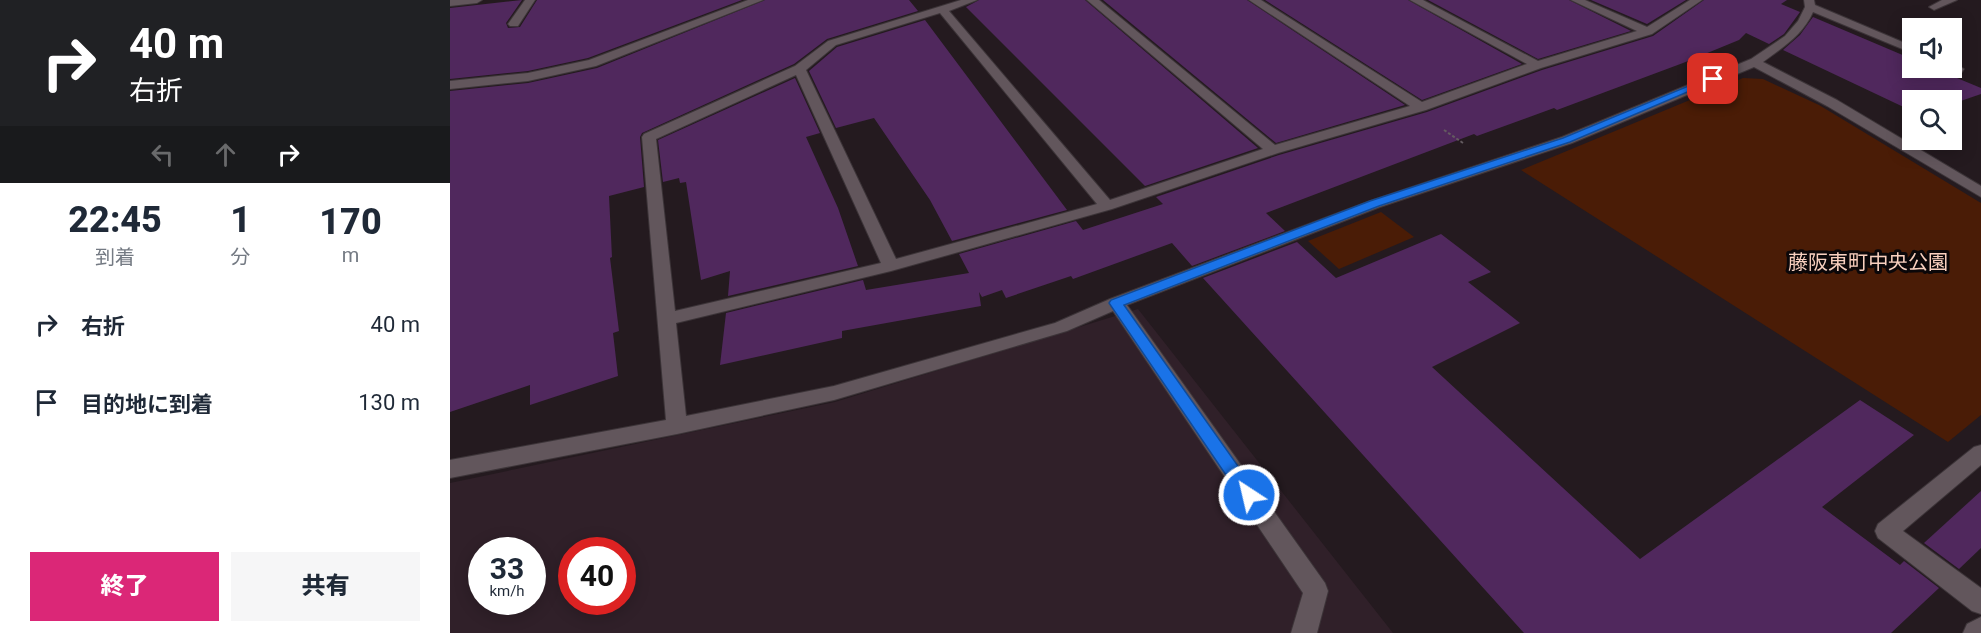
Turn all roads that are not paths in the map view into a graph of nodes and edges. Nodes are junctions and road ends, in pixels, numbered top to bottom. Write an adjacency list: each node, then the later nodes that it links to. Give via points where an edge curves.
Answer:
1 (477, 0): 11 (street)
2 (530, 0): 15 (street)
3 (758, 0): 21 (street, via 592,63 528,77)
4 (972, 0): 14 (street)
5 (1092, 0): 23 (street)
6 (1254, 0): 22 (street)
7 (1415, 0): 19 (street)
8 (1576, 0): 16 (street)
9 (1697, 0): 16 (street)
10 (1952, 0): 13 (street)
11 (450, 3)
12 (1810, 4): 17 (street); 18 (street, via 1803,22 1789,38)
13 (1934, 7)
14 (942, 9): 20 (street, via 832,43); 25 (street)
15 (514, 24)
16 (1648, 32): 19 (street)
17 (1902, 45)
18 (1755, 62): 24 (street, via 1832,102); 27 (street, via 1566,140 1375,204)
19 (1537, 65): 22 (street)
20 (799, 69): 26 (street); 28 (street, via 649,137)
21 (450, 85)
22 (1418, 108): 23 (street)
23 (1273, 150): 25 (street)
24 (1981, 192)
25 (1107, 206): 26 (street)
26 (891, 266): 28 (street)
27 (1116, 303): 29 (street, via 1061,327 834,393); 34 (street, via 1316,591)
28 (666, 319): 29 (street)
29 (677, 426): 31 (street)
30 (1981, 453): 32 (street, via 1886,531)
31 (450, 469)
32 (1981, 603)
33 (1981, 629): 35 (street)
34 (1304, 633)
35 (1976, 633)

